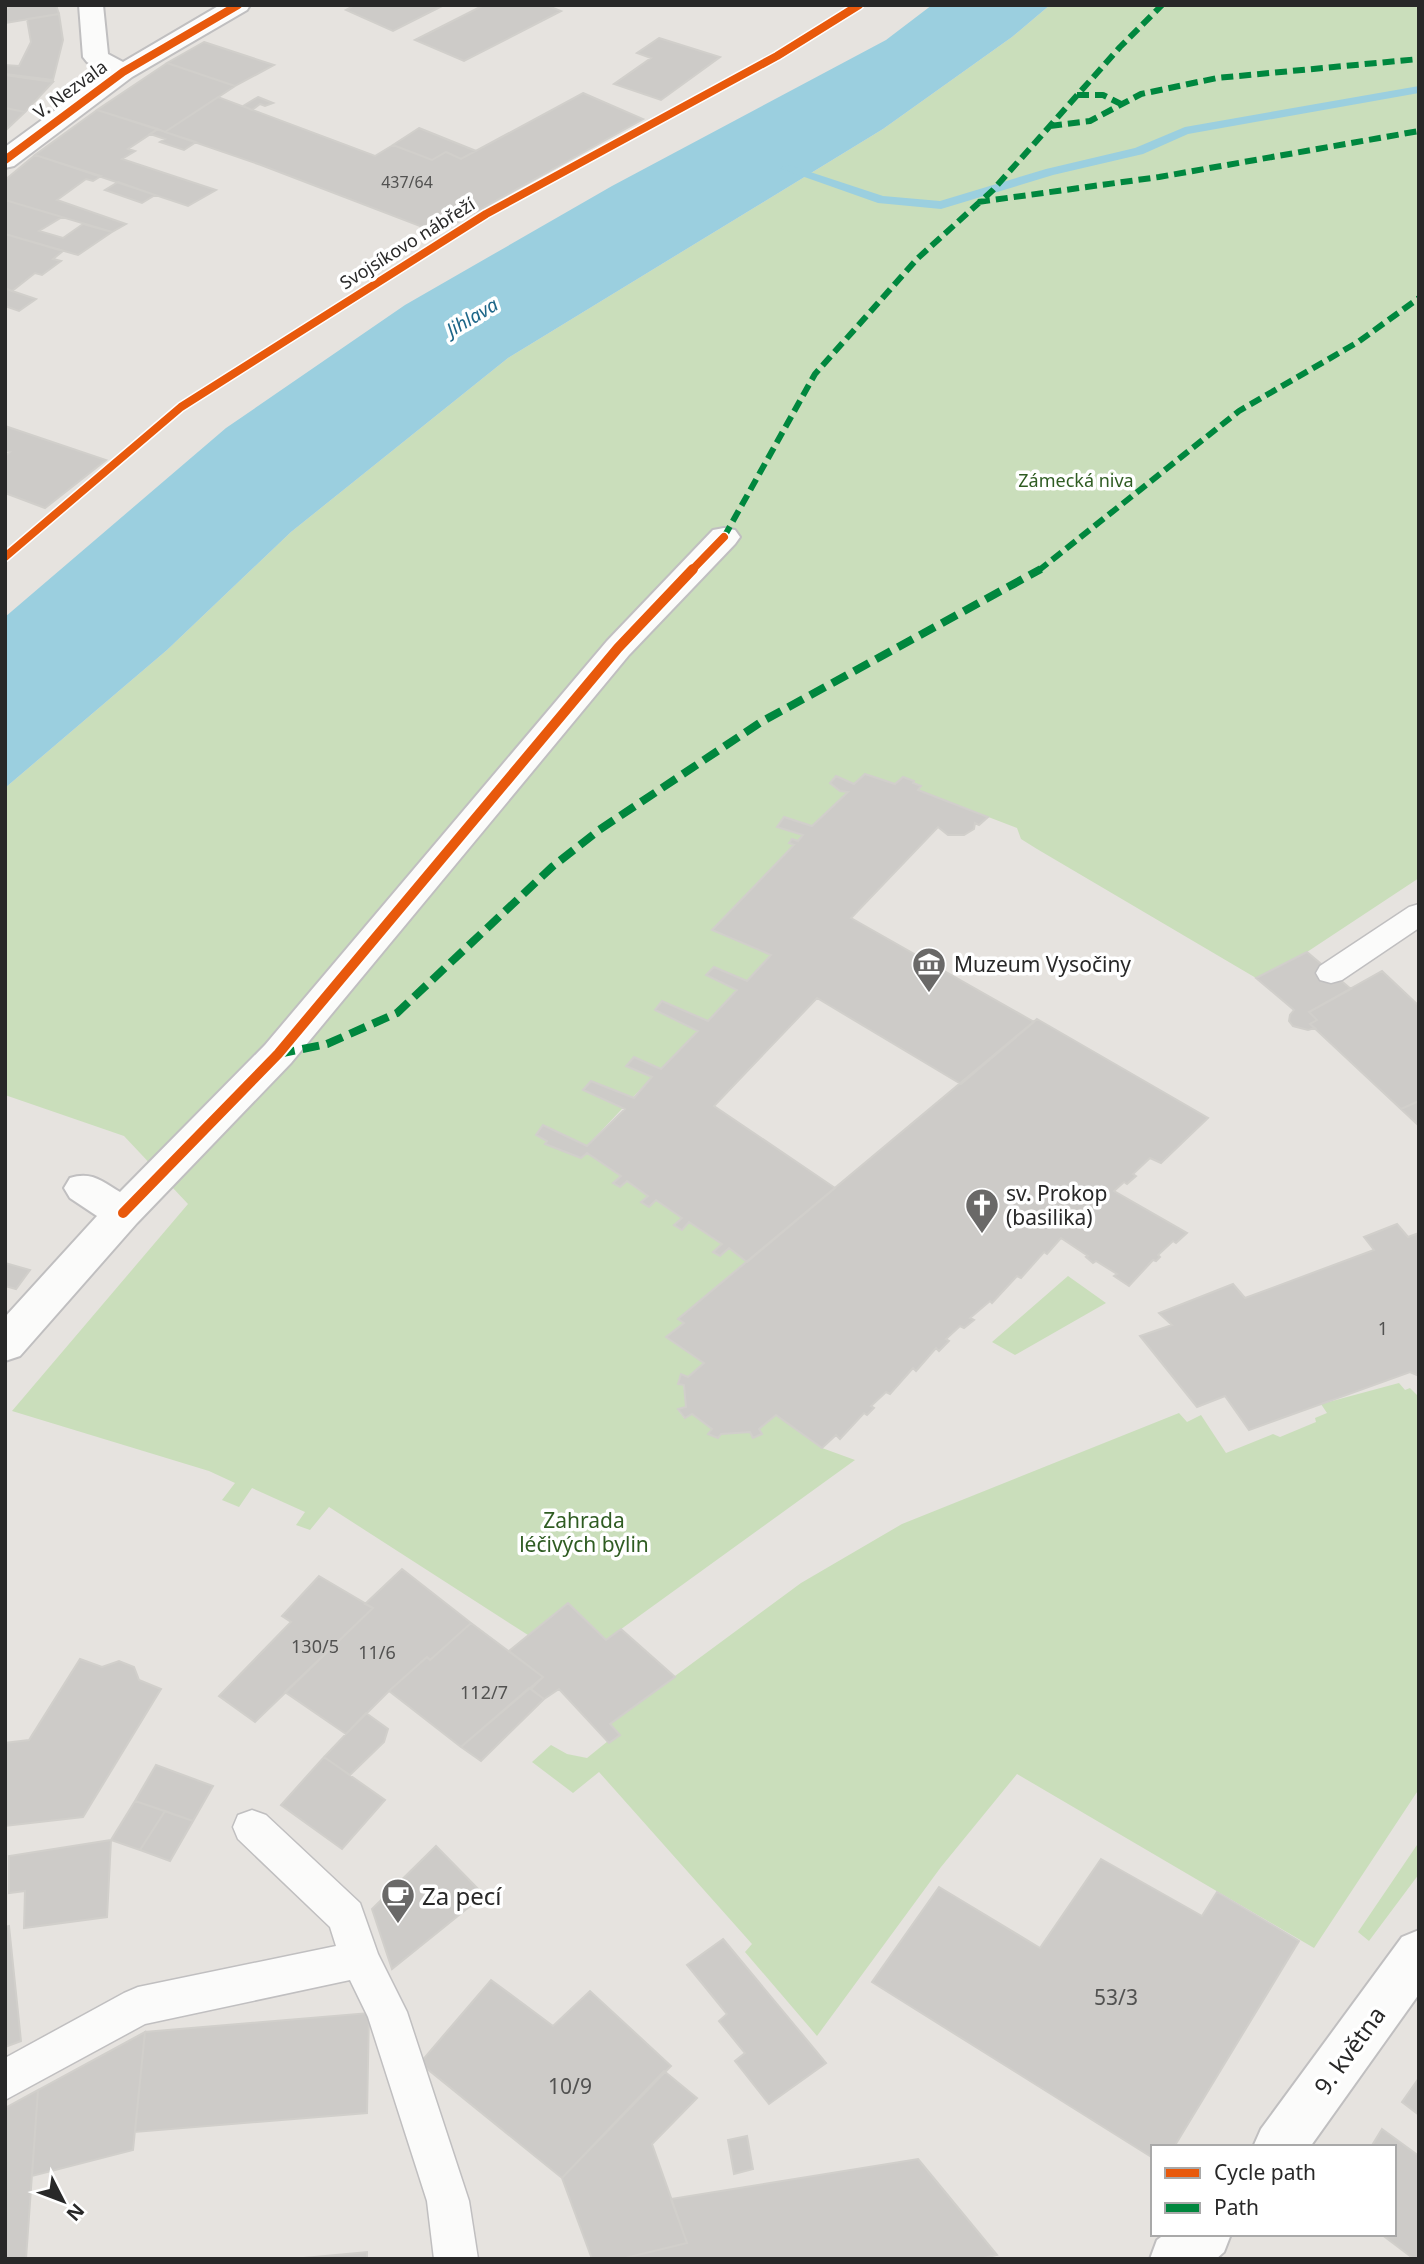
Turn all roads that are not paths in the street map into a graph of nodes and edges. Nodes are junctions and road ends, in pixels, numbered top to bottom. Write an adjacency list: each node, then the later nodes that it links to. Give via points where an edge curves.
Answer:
1 (91, 5): 3 (street, V. Nezvala, via 96,57)
2 (237, 5): 3 (street)
3 (123, 72): 4 (street, V. Nezvala)
4 (5, 160)
5 (724, 537): 9 (street, via 618,648 278,1054)
6 (1419, 914): 7 (lane)
7 (1331, 973)
8 (84, 1188): 9 (street)
9 (123, 1213): 10 (street)
10 (5, 1345)
11 (252, 1827): 13 (lane, via 346,1916)
12 (1419, 1953): 15 (street, 9. května)
13 (360, 1959): 14 (lane, via 138,2006); 16 (lane, via 387,2012 448,2201)
14 (5, 2080)
15 (1280, 2145)
16 (456, 2259)

